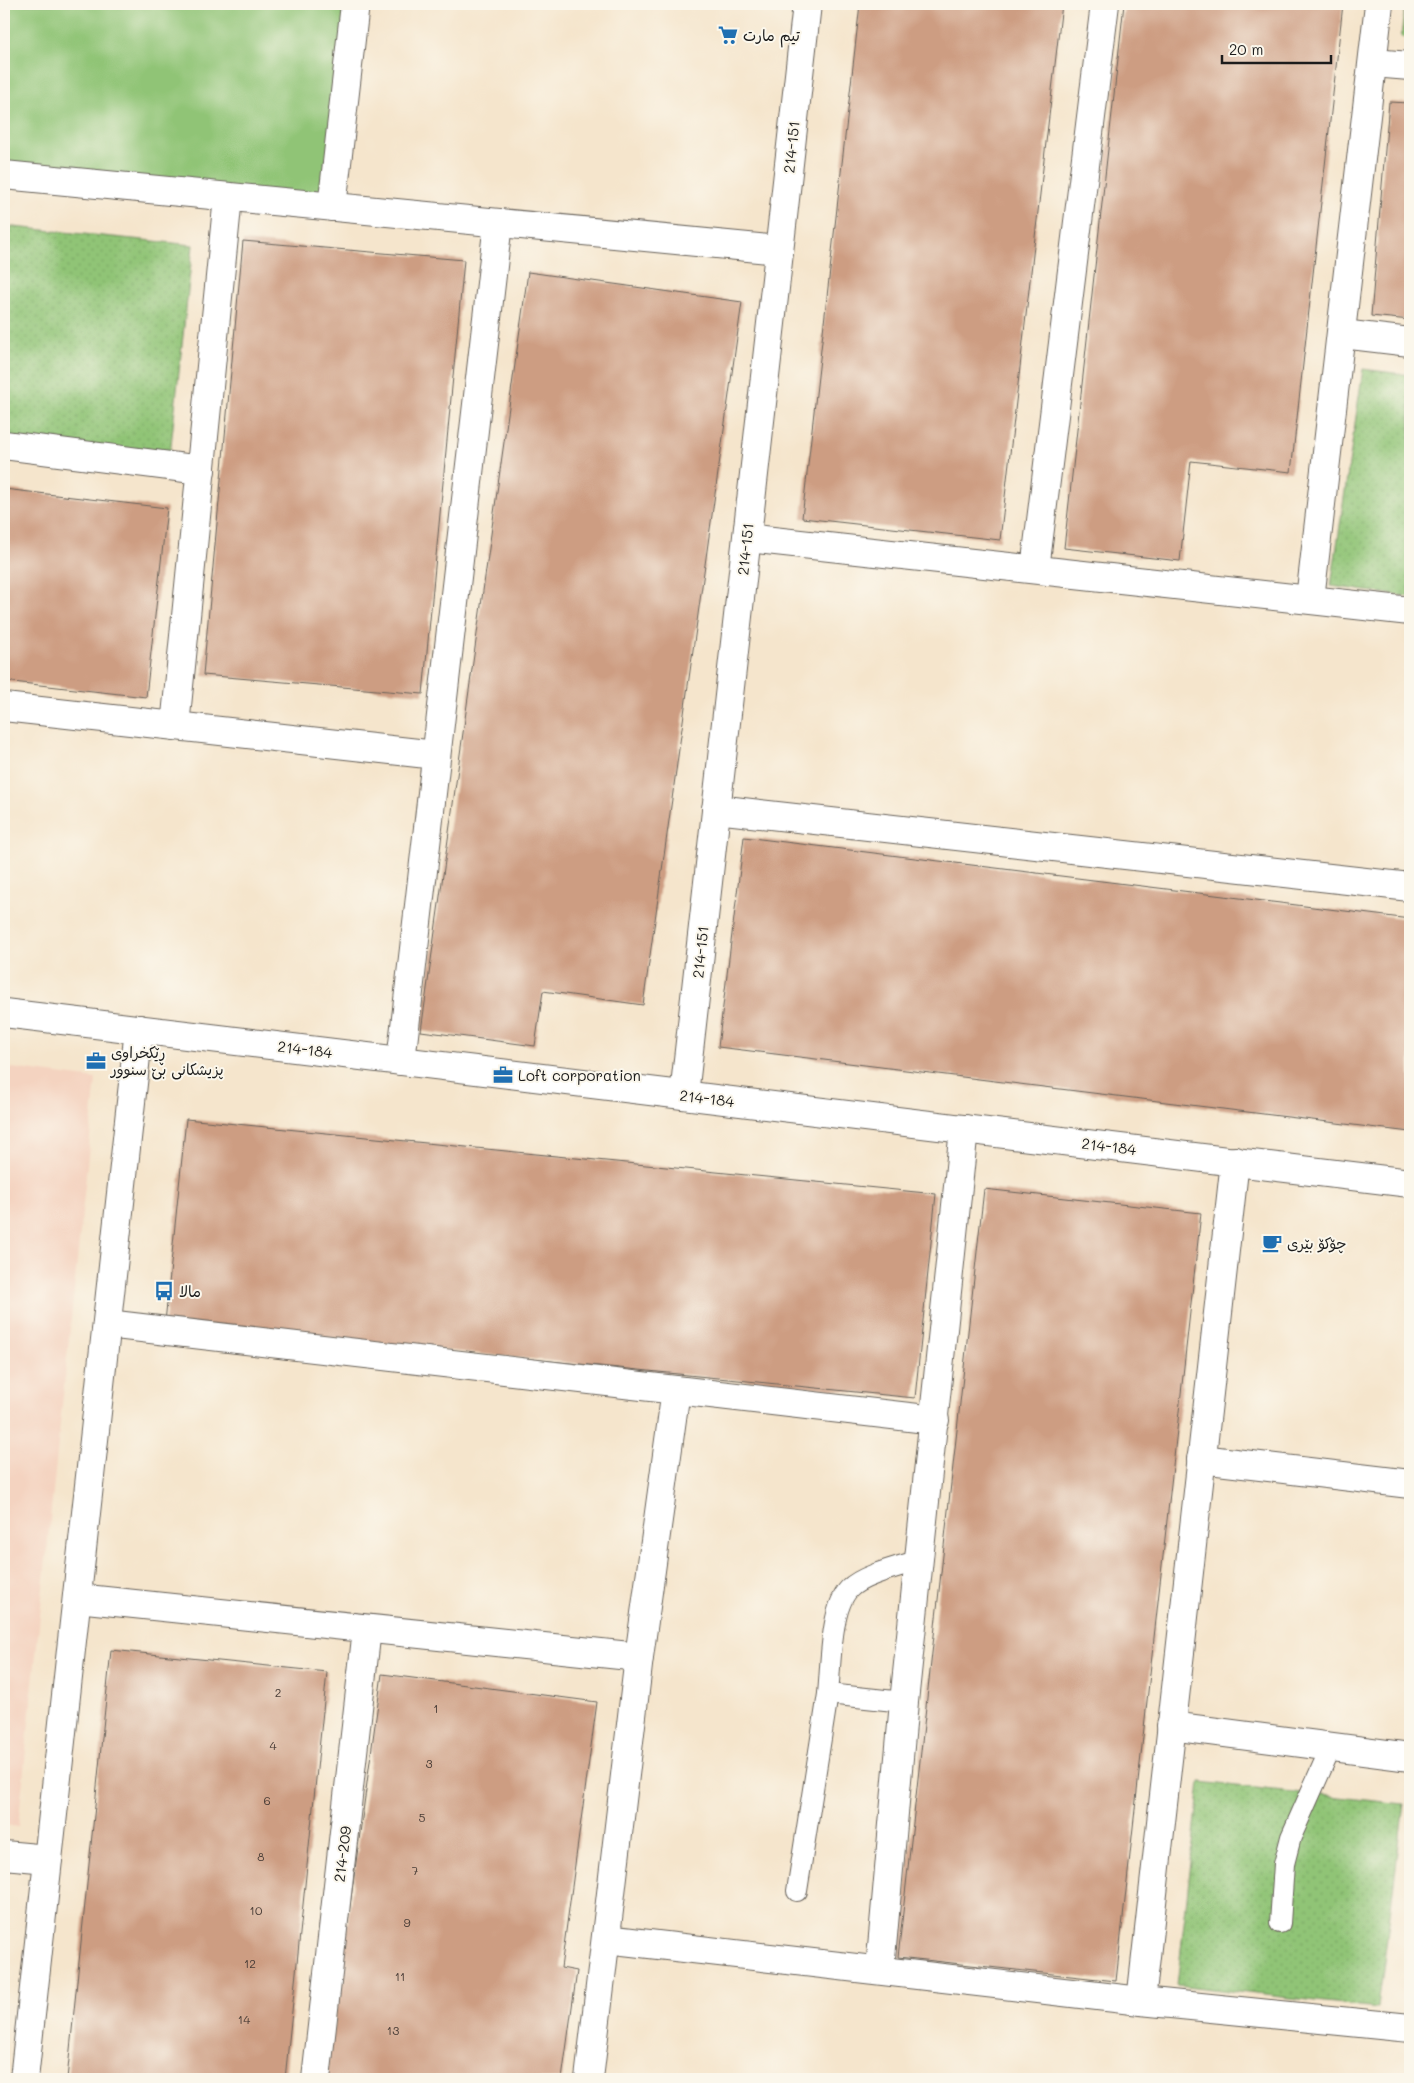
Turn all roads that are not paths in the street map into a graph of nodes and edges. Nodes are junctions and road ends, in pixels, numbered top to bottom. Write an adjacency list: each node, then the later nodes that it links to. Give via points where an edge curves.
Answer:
1 (355, 4): 9 (street)
2 (806, 4): 11 (street, 214-151)
3 (1105, 4): 17 (street)
4 (1379, 4): 5 (street)
5 (1373, 63): 6 (street); 12 (street)
6 (1410, 66)
7 (4, 175): 8 (street)
8 (228, 197): 9 (street); 15 (street)
9 (332, 207): 10 (street)
10 (498, 223): 11 (street); 22 (street)
11 (779, 250): 16 (street, 214-151)
12 (1342, 334): 13 (street); 18 (street)
13 (1410, 342)
14 (4, 445): 15 (street)
15 (201, 470): 21 (street)
16 (747, 538): 17 (street); 23 (street, 214-151)
17 (1035, 569): 18 (street)
18 (1310, 599): 19 (street)
19 (1410, 611)
20 (4, 707): 21 (street)
21 (175, 726): 22 (street)
22 (436, 755): 27 (street)
23 (716, 809): 24 (street); 28 (street, 214-151)
24 (1410, 887)
25 (4, 1013): 26 (street, 214-184)
26 (139, 1030): 27 (street, 214-184); 32 (street)
27 (401, 1061): 28 (street, 214-184)
28 (684, 1095): 29 (street, 214-184)
29 (964, 1129): 30 (street, 214-184); 34 (street)
30 (1235, 1161): 31 (street, 214-184); 35 (street)
31 (1410, 1183)
32 (107, 1324): 33 (street); 38 (street)
33 (676, 1390): 34 (street); 40 (street)
34 (935, 1420): 37 (street)
35 (1200, 1459): 36 (street); 43 (street)
36 (1410, 1484)
37 (920, 1560): 41 (lane, via 866,1578 849,1589 837,1612); 42 (street)
38 (77, 1598): 39 (street); 47 (street)
39 (368, 1629): 40 (street); 55 (street, 214-209)
40 (639, 1657): 50 (street)
41 (828, 1694): 42 (lane); 48 (lane)
42 (904, 1702): 51 (street)
43 (1171, 1726): 44 (street); 52 (street)
44 (1331, 1747): 45 (street); 49 (lane, via 1291,1837 1284,1864)
45 (1410, 1757)
46 (4, 1855): 47 (street)
47 (48, 1859): 54 (street)
48 (798, 1892)
49 (1280, 1922)
50 (606, 1940): 51 (street); 56 (street)
51 (880, 1970): 52 (street)
52 (1141, 2001): 53 (street)
53 (1410, 2028)
54 (24, 2079)
55 (316, 2079)
56 (589, 2079)

